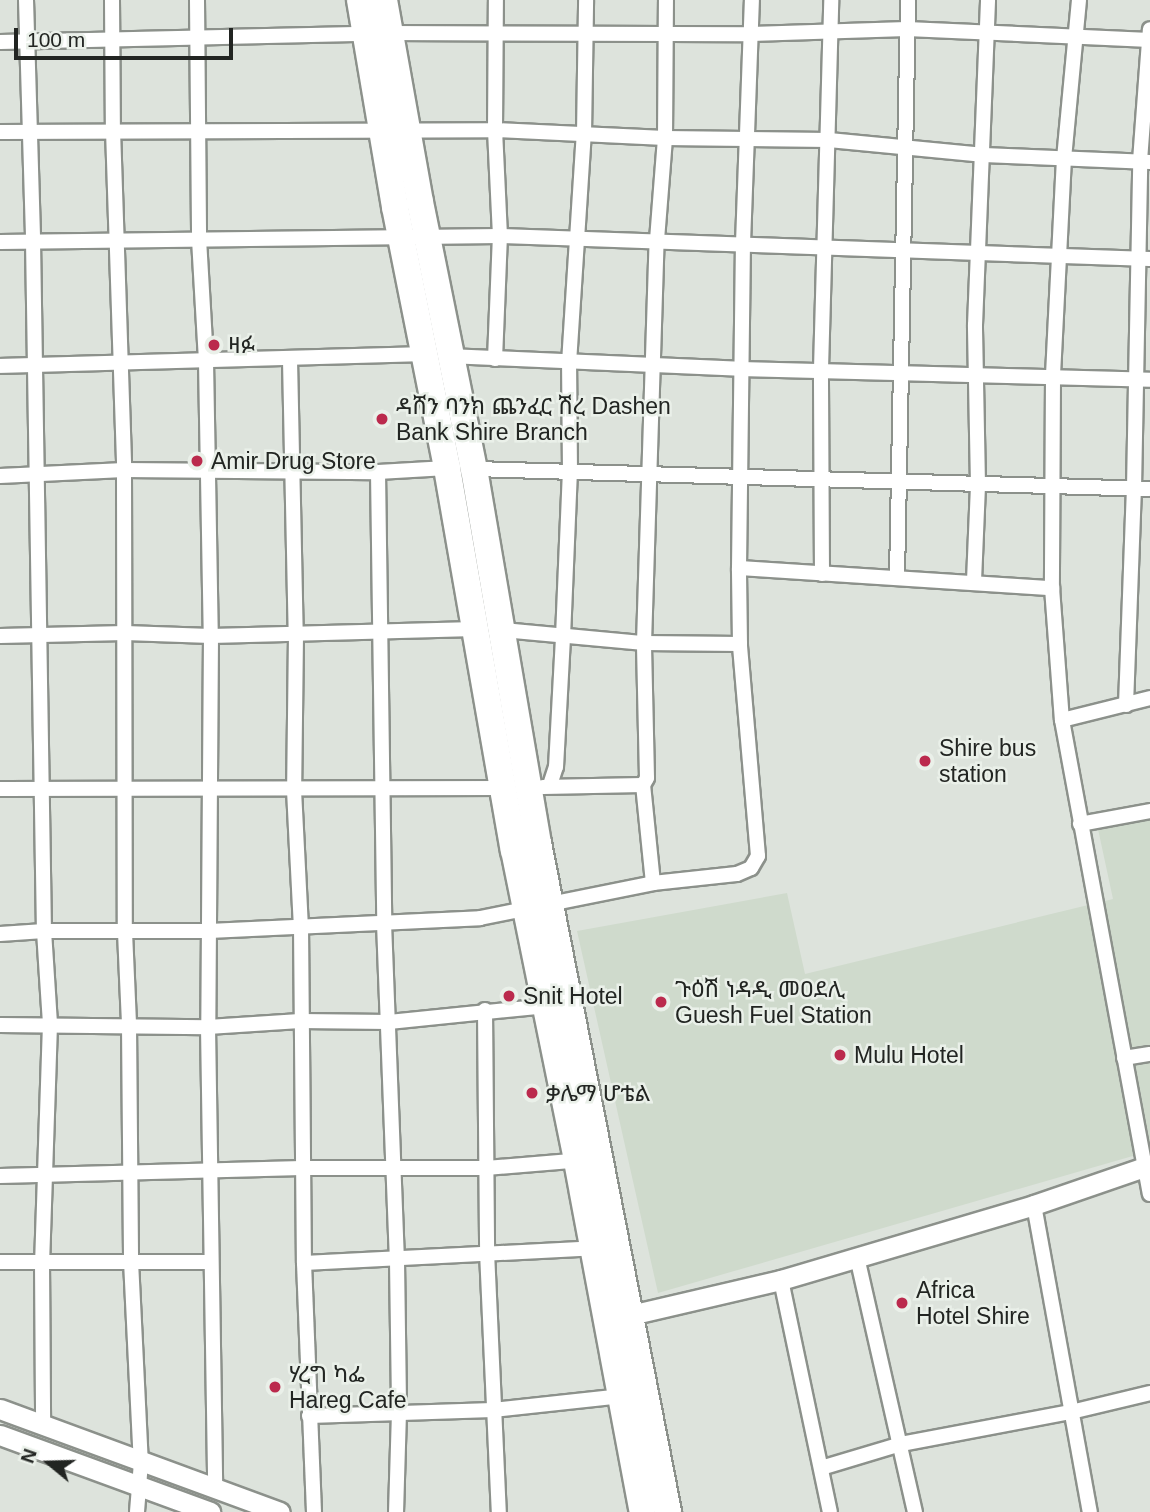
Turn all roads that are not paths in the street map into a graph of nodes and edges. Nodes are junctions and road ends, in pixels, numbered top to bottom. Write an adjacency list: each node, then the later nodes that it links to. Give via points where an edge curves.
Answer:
1 (26, 0): 26 (street)
2 (113, 0): 25 (street)
3 (197, 0): 24 (street)
4 (360, 0): 19 (highway)
5 (384, 0): 19 (highway)
6 (496, 0): 15 (street)
7 (586, 0): 17 (street)
8 (666, 0): 20 (street)
9 (752, 0): 21 (street)
10 (831, 0): 16 (street)
11 (908, 0): 14 (street)
12 (988, 0): 18 (street)
13 (1079, 0): 23 (street)
14 (907, 29): 16 (street); 18 (street); 39 (street)
15 (496, 32): 17 (street); 19 (street); 31 (street)
16 (831, 32): 21 (street); 38 (street)
17 (584, 33): 20 (street); 35 (street)
18 (989, 33): 23 (street); 40 (street)
19 (377, 34): 24 (street); 28 (highway); 29 (highway)
20 (666, 34): 21 (street); 36 (street)
21 (751, 34): 37 (street)
22 (1149, 36): 23 (street); 42 (street)
23 (1076, 37): 41 (street)
24 (197, 39): 25 (street); 34 (street)
25 (113, 40): 26 (street); 30 (street)
26 (27, 41): 27 (street); 32 (street)
27 (0, 42)
28 (381, 129): 29 (street); 34 (street); 43 (highway)
29 (408, 129): 31 (street); 44 (highway)
30 (113, 130): 32 (street); 34 (street); 46 (street)
31 (495, 130): 35 (street); 45 (street)
32 (31, 131): 33 (street); 50 (street)
33 (0, 132)
34 (198, 132): 47 (street)
35 (584, 134): 36 (street); 48 (street)
36 (665, 138): 37 (street); 49 (street)
37 (746, 139): 38 (street); 52 (street)
38 (828, 139): 39 (street); 53 (street)
39 (906, 148): 40 (street); 54 (street)
40 (984, 155): 41 (street); 55 (street)
41 (1063, 158): 42 (street); 56 (street)
42 (1145, 162): 57 (street)
43 (401, 235): 44 (street); 47 (street); 58 (highway)
44 (429, 236): 45 (street); 58 (highway)
45 (500, 236): 48 (street); 59 (street)
46 (116, 239): 47 (street); 50 (street); 61 (street)
47 (199, 239): 62 (street)
48 (579, 240): 49 (street); 63 (street)
49 (657, 240): 52 (street); 65 (street)
50 (33, 241): 51 (street); 64 (street)
51 (0, 242)
52 (743, 243): 53 (street); 67 (street)
53 (825, 248): 54 (street); 68 (street)
54 (903, 252): 55 (street); 69 (street)
55 (978, 252): 56 (street); 70 (street)
56 (1060, 254): 57 (street); 71 (street)
57 (1145, 258): 72 (street)
58 (438, 355): 59 (street); 60 (street); 73 (highway); 75 (highway)
59 (495, 359): 63 (street)
60 (290, 360): 62 (street); 74 (street)
61 (120, 361): 62 (street); 64 (street); 76 (street)
62 (206, 361): 77 (street)
63 (569, 363): 65 (street); 79 (street)
64 (35, 365): 66 (street); 80 (street)
65 (654, 365): 67 (street); 82 (street)
66 (0, 366)
67 (740, 369): 68 (street); 83 (street)
68 (821, 369): 69 (street); 84 (street)
69 (899, 373): 70 (street); 85 (street)
70 (975, 375): 71 (street); 86 (street)
71 (1053, 378): 72 (street); 87 (street)
72 (1143, 380): 88 (street)
73 (447, 468): 78 (street); 95 (highway)
74 (293, 469): 77 (street); 78 (street); 99 (street)
75 (474, 469): 79 (street); 97 (highway)
76 (124, 470): 77 (street); 80 (street); 98 (street)
77 (206, 470): 102 (street)
78 (378, 471): 96 (street)
79 (570, 472): 82 (street); 103 (street)
80 (36, 474): 81 (street); 101 (street)
81 (0, 475)
82 (651, 476): 83 (street); 104 (street)
83 (740, 477): 84 (street); 90 (street)
84 (824, 479): 85 (street); 91 (street)
85 (899, 481): 86 (street); 92 (street)
86 (978, 485): 87 (street); 93 (street)
87 (1052, 487): 88 (street); 94 (street)
88 (1135, 488): 89 (street); 107 (street)
89 (1150, 489)
90 (739, 568): 91 (street); 105 (street)
91 (822, 574): 92 (street)
92 (897, 579): 93 (street)
93 (974, 582): 94 (street)
94 (1052, 588): 108 (street)
95 (475, 629): 96 (street); 110 (highway)
96 (382, 630): 99 (street); 114 (street)
97 (503, 630): 103 (street); 110 (highway)
98 (125, 632): 101 (street); 102 (street); 112 (street)
99 (296, 635): 102 (street); 116 (street)
100 (0, 636): 101 (street)
101 (40, 636): 115 (street)
102 (211, 636): 113 (street)
103 (563, 637): 104 (street); 110 (street, via 556,767)
104 (644, 643): 105 (street); 109 (street, via 647,778)
105 (740, 644): 119 (street, via 758,856 751,867 737,874)
106 (1150, 698): 107 (street)
107 (1126, 705): 108 (street)
108 (1062, 720): 118 (street)
109 (643, 785): 110 (street); 119 (street)
110 (528, 788): 114 (street); 120 (highway); 121 (highway)
111 (0, 789): 115 (street)
112 (125, 789): 113 (street); 115 (street); 125 (street)
113 (208, 789): 116 (street); 126 (street)
114 (382, 789): 116 (street); 122 (street)
115 (41, 790): 124 (street)
116 (294, 790): 123 (street)
117 (1150, 811): 118 (street)
118 (1080, 824): 138 (street)
119 (653, 883): 120 (street)
120 (552, 905): 121 (street); 128 (highway)
121 (526, 911): 122 (street); 128 (highway)
122 (384, 923): 123 (street); 132 (street)
123 (302, 926): 126 (street); 131 (street)
124 (44, 931): 125 (street); 127 (street); 133 (street)
125 (125, 932): 126 (street); 135 (street)
126 (209, 932): 136 (street)
127 (0, 934)
128 (553, 976): 129 (highway); 139 (highway)
129 (547, 1006): 130 (street); 139 (highway)
130 (485, 1010): 132 (street); 142 (street)
131 (300, 1021): 132 (street); 136 (street); 141 (street)
132 (389, 1022): 144 (street)
133 (50, 1024): 134 (street); 135 (street); 147 (street)
134 (0, 1025)
135 (129, 1025): 136 (street); 145 (street)
136 (208, 1027): 143 (street)
137 (1150, 1054): 138 (street)
138 (1124, 1058): 140 (street)
139 (589, 1159): 142 (street); 150 (highway)
140 (1147, 1166): 148 (street); 149 (street)
141 (302, 1168): 143 (street); 144 (street); 158 (street)
142 (486, 1168): 144 (street); 151 (street)
143 (213, 1170): 145 (street); 156 (street)
144 (394, 1170): 154 (street)
145 (130, 1174): 147 (street); 153 (street)
146 (0, 1175): 147 (street)
147 (47, 1176): 157 (street)
148 (1150, 1194)
149 (1034, 1205): 152 (street); 166 (street)
150 (605, 1248): 151 (street); 160 (highway)
151 (488, 1252): 154 (street); 164 (street)
152 (858, 1257): 159 (street); 170 (street)
153 (131, 1261): 156 (street); 157 (street); 171 (street)
154 (397, 1261): 158 (street); 165 (street)
155 (0, 1262): 157 (street)
156 (211, 1262): 174 (street)
157 (42, 1263): 168 (street)
158 (304, 1263): 167 (street)
159 (781, 1280): 160 (street); 172 (street)
160 (617, 1317): 162 (highway); 182 (highway)
161 (1150, 1393): 166 (street)
162 (622, 1396): 164 (street); 181 (highway)
163 (0, 1409): 168 (street)
164 (493, 1410): 165 (street); 180 (street)
165 (399, 1412): 167 (street); 179 (street)
166 (1071, 1412): 170 (street); 185 (street)
167 (309, 1416): 178 (street)
168 (43, 1426): 171 (street)
169 (0, 1434): 173 (street)
170 (901, 1444): 172 (street); 184 (street)
171 (141, 1462): 173 (street); 174 (street)
172 (821, 1468): 183 (street)
173 (139, 1487): 175 (street); 176 (street)
174 (215, 1489): 177 (street)
175 (137, 1512)
176 (210, 1512)
177 (280, 1512)
178 (314, 1512)
179 (396, 1512)
180 (499, 1512)
181 (643, 1512)
182 (668, 1512)
183 (830, 1512)
184 (915, 1512)
185 (1090, 1512)

